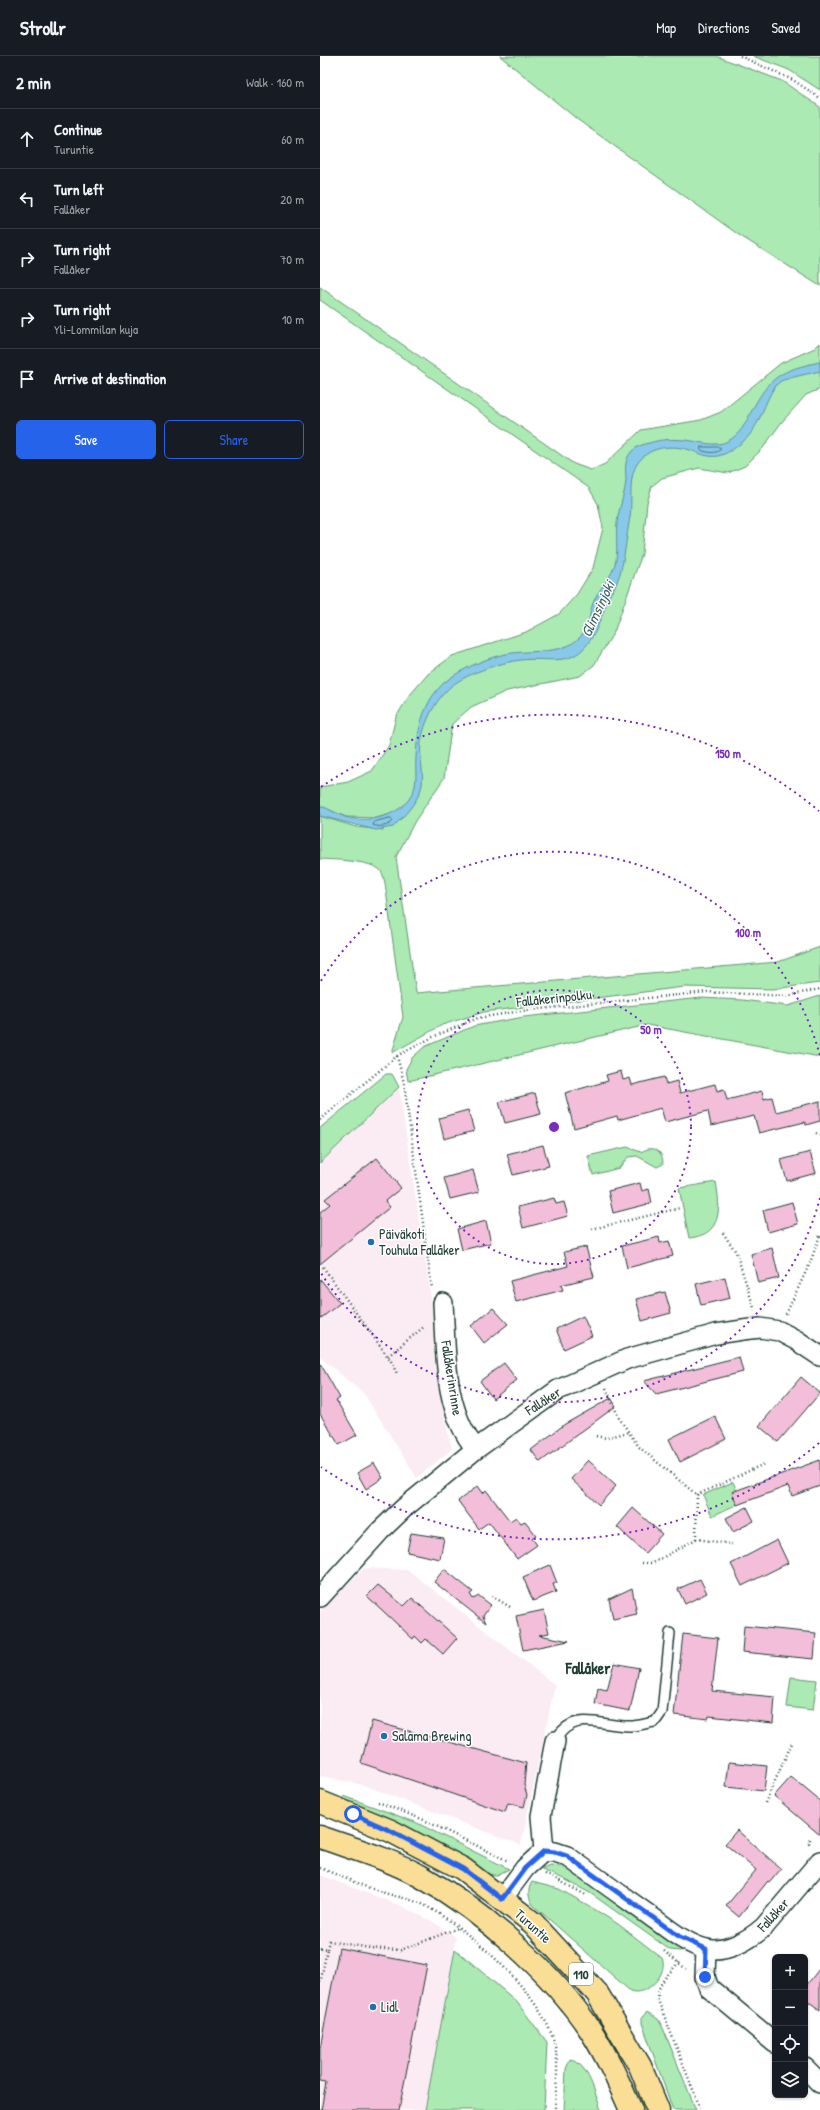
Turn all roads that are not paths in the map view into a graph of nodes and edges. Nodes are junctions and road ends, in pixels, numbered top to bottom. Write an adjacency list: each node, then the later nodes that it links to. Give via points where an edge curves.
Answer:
1 (438, 1299): 3 (street, Fallåkerinrinne, via 455,1408 460,1426)
2 (820, 1356): 3 (street, Fallåker, via 779,1331 760,1328 716,1334 627,1359 558,1390)
3 (476, 1449): 4 (street, Fallåker, via 404,1508)
4 (320, 1597)
5 (670, 1633): 6 (lane, via 662,1712 655,1722 630,1726 592,1721 572,1723 560,1731)
6 (555, 1740): 9 (street, via 541,1816)
7 (320, 1802): 11 (main road, Turuntie / 110, via 391,1831 463,1869)
8 (320, 1837): 16 (main road, Turuntie / 110, via 382,1858 421,1877 486,1921 546,1976 580,2015 618,2078)
9 (544, 1851): 11 (street, via 525,1868); 12 (street, Fallåker, via 567,1856)
10 (820, 1862): 12 (street, Fallåker, via 754,1936 736,1945)
11 (502, 1899): 17 (main road, Turuntie / 110, via 533,1923 596,1993 640,2066)
12 (705, 1954): 13 (street, via 705,1977 710,1988)
13 (772, 2040)
14 (808, 2071): 15 (street)
15 (820, 2083)
16 (631, 2110)
17 (658, 2110)

